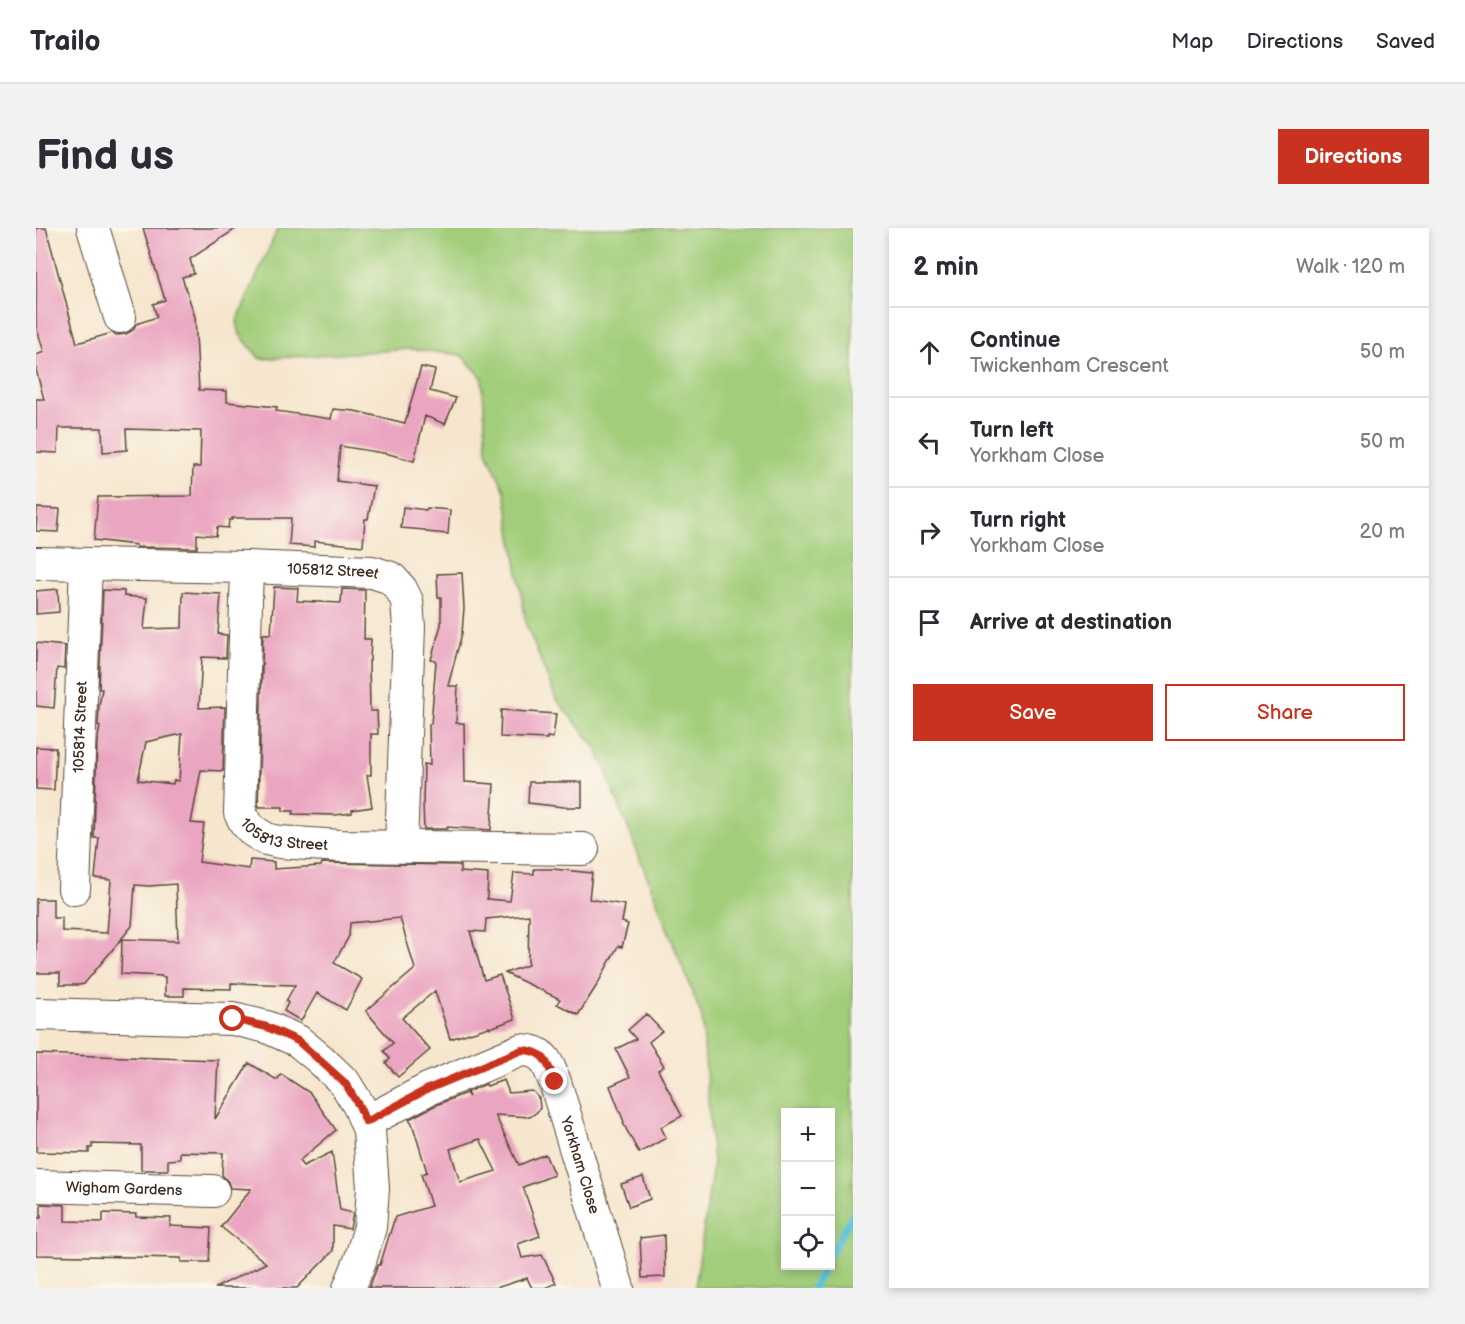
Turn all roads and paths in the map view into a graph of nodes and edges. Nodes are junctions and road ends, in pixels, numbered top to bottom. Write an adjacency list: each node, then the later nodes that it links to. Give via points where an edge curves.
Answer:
1 (93, 228): 2 (street)
2 (120, 317)
3 (36, 563): 4 (street, 105812 Street)
4 (86, 564): 5 (street, 105812 Street); 8 (street, 105814 Street)
5 (248, 567): 6 (street, 105812 Street, via 372,572 391,578 407,601); 6 (street, 105813 Street, via 240,813 244,822 266,839 279,842)
6 (401, 846): 7 (street, 105813 Street)
7 (583, 849)
8 (74, 889)
9 (36, 1014): 10 (street, via 233,1019 267,1027 298,1041 345,1083)
10 (366, 1122): 13 (street, via 373,1179 370,1227); 14 (street, Yorkham Close, via 428,1089 522,1050 542,1055 555,1082)
11 (36, 1186): 12 (street, Wigham Gardens)
12 (213, 1191)
13 (349, 1288)
14 (618, 1288)

